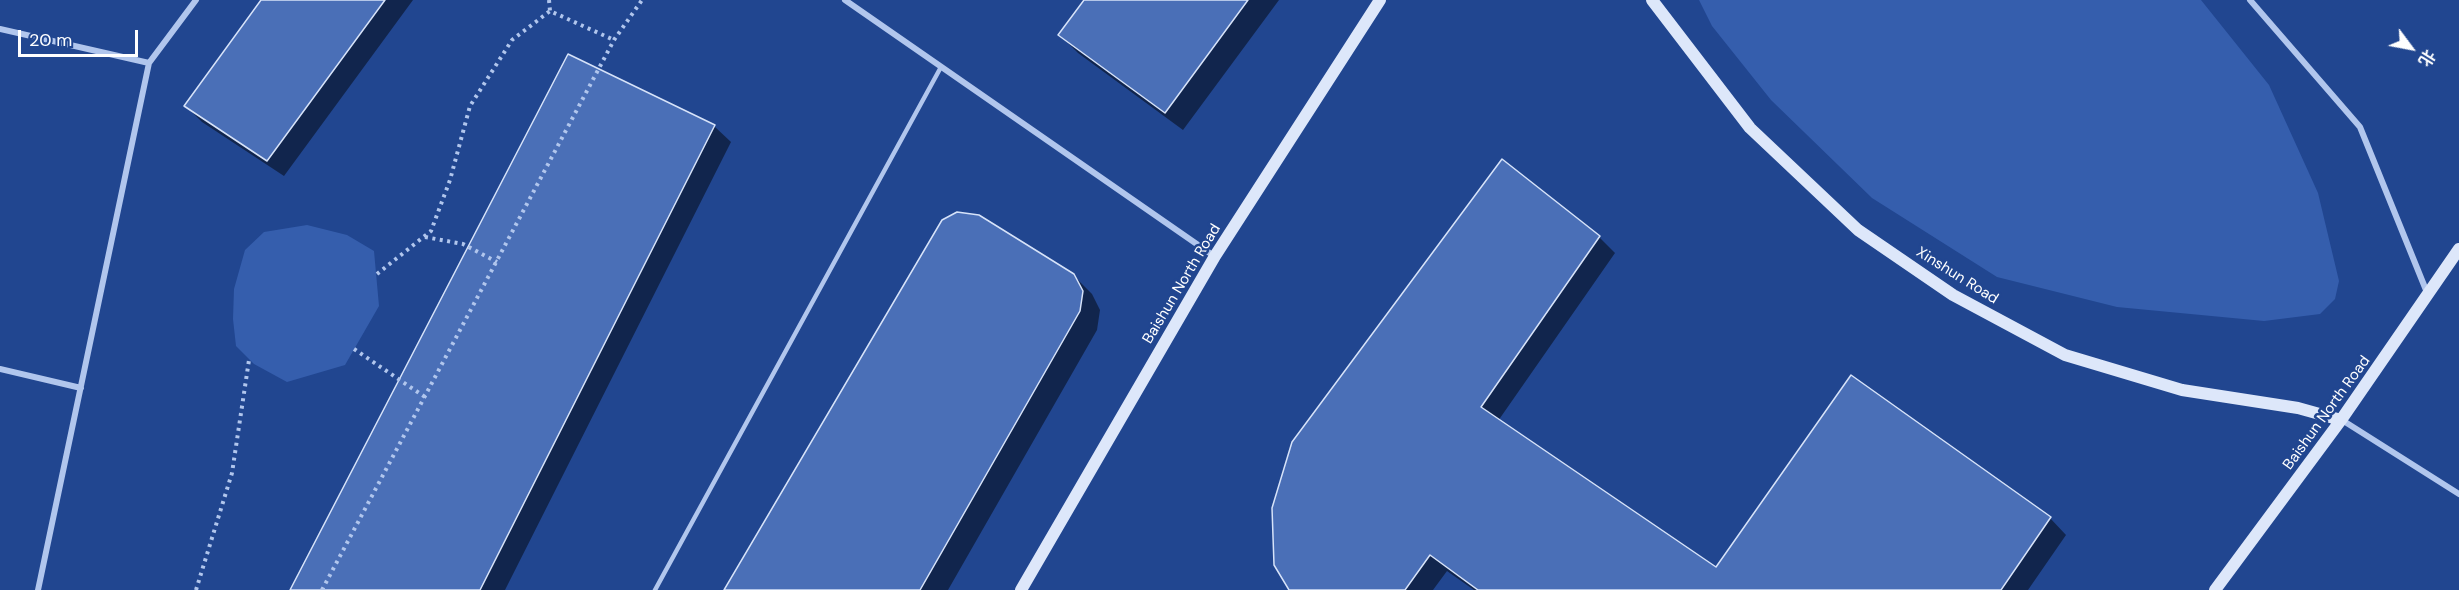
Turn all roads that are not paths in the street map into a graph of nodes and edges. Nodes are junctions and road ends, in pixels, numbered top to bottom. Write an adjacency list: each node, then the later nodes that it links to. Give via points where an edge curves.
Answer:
1 (196, 0): 7 (street)
2 (845, 0): 8 (street)
3 (1380, 0): 10 (street, Baishun North Road)
4 (1652, 0): 14 (street, Xinshun Road, via 1750,128 1858,230 1953,295 2065,355 2182,390 2298,408)
5 (2250, 0): 11 (street, via 2360,127)
6 (0, 28): 7 (street)
7 (149, 63): 13 (street)
8 (941, 67): 10 (street); 17 (lane)
9 (2459, 249): 11 (street, Baishun North Road)
10 (1215, 256): 18 (street, Baishun North Road)
11 (2428, 296): 14 (street, Baishun North Road)
12 (0, 369): 13 (street)
13 (81, 388): 16 (street)
14 (2341, 420): 15 (street); 19 (street, Baishun North Road)
15 (2459, 494)
16 (38, 590)
17 (655, 590)
18 (1021, 590)
19 (2215, 590)

